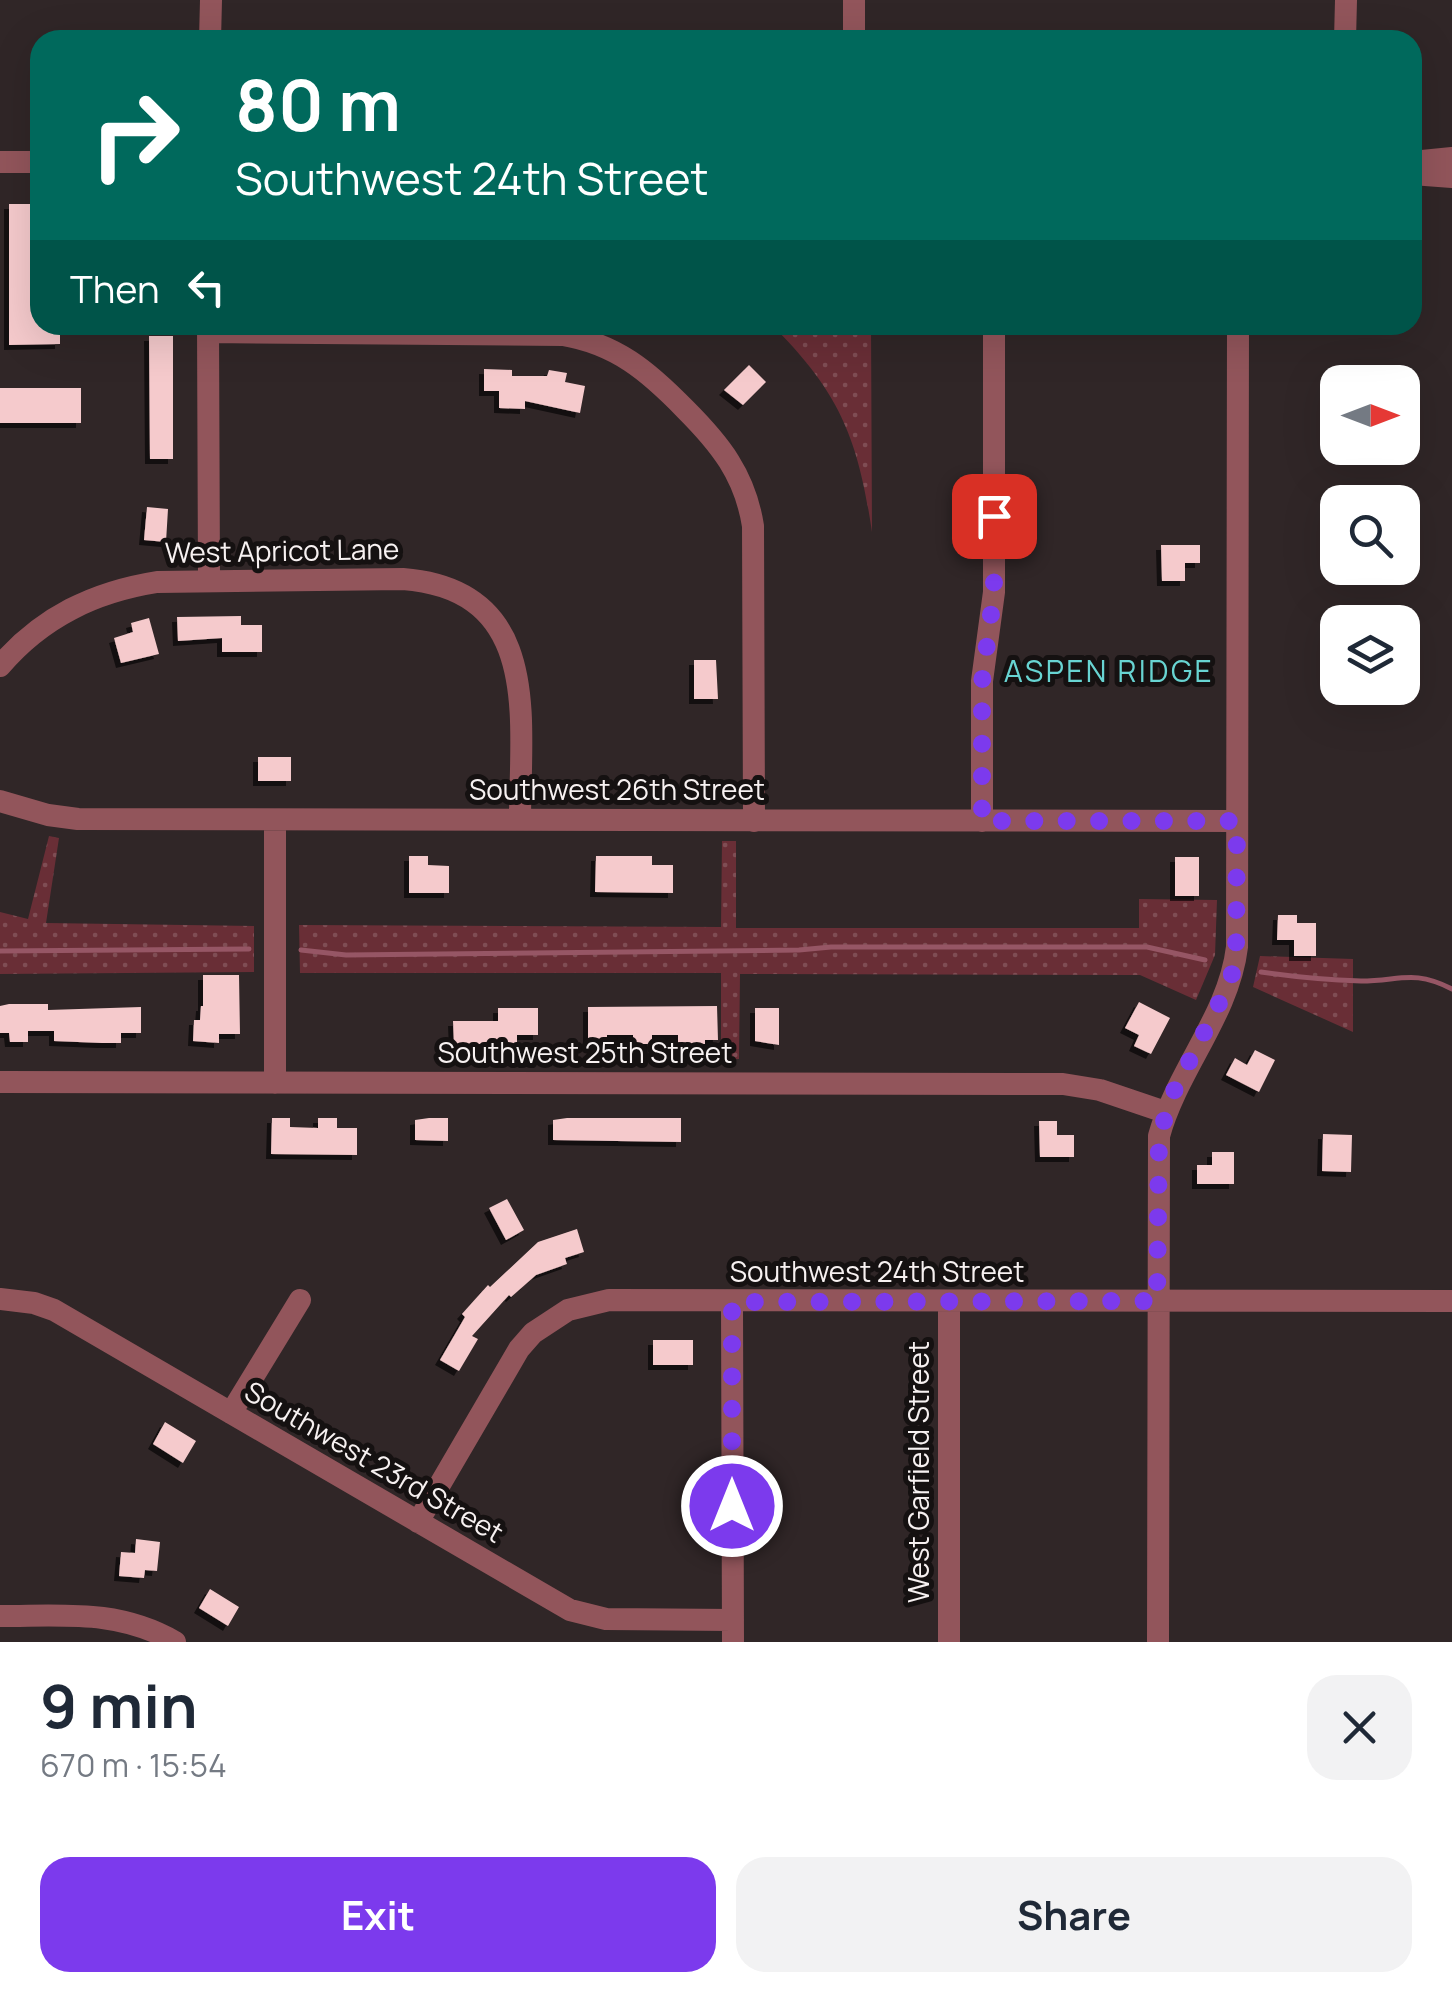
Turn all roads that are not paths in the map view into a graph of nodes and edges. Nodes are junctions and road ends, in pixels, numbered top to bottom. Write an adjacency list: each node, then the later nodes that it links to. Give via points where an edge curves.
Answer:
1 (210, 0): 4 (street)
2 (854, 0): 5 (street)
3 (1346, 0): 6 (street)
4 (210, 30)
5 (854, 30)
6 (1346, 30)
7 (1452, 158): 8 (street)
8 (1422, 161)
9 (0, 162): 10 (street)
10 (30, 162)
11 (1422, 175): 12 (street)
12 (1452, 177)
13 (208, 335): 17 (street)
14 (566, 335): 22 (street, via 603,344 643,367 719,443 738,472 753,526)
15 (994, 335): 23 (street, via 994,592 982,682)
16 (1238, 335): 24 (street)
17 (209, 580): 18 (street, West Apricot Lane, via 156,582 97,596 36,629); 21 (street, West Apricot Lane, via 420,580 474,603 498,627 517,670)
18 (0, 666)
19 (0, 800): 20 (street, Southwest 26th Street, via 78,819)
20 (275, 820): 21 (street, Southwest 26th Street); 26 (street)
21 (520, 820): 22 (street, Southwest 26th Street)
22 (754, 821): 23 (street, Southwest 26th Street)
23 (982, 821): 24 (street, Southwest 26th Street)
24 (1237, 821): 27 (street, via 1230,982)
25 (0, 1082): 26 (street, Southwest 25th Street)
26 (275, 1083): 27 (street, Southwest 25th Street, via 1063,1084)
27 (1166, 1112): 30 (street, via 1157,1162)
28 (0, 1299): 34 (street, Southwest 23rd Street, via 54,1310)
29 (300, 1300): 34 (street)
30 (1157, 1301): 32 (street, Southwest 24th Street); 33 (street, Southwest 24th Street); 40 (street)
31 (732, 1302): 32 (street, Southwest 24th Street); 35 (street, Southwest 24th Street, via 609,1300 550,1320 520,1349); 37 (street)
32 (948, 1302): 39 (street, West Garfield Street)
33 (1452, 1302)
34 (231, 1413): 35 (street, Southwest 23rd Street)
35 (418, 1522): 37 (street, Southwest 23rd Street, via 590,1617)
36 (0, 1616): 38 (street, via 104,1616)
37 (733, 1631)
38 (174, 1642)
39 (949, 1642)
40 (1158, 1642)

